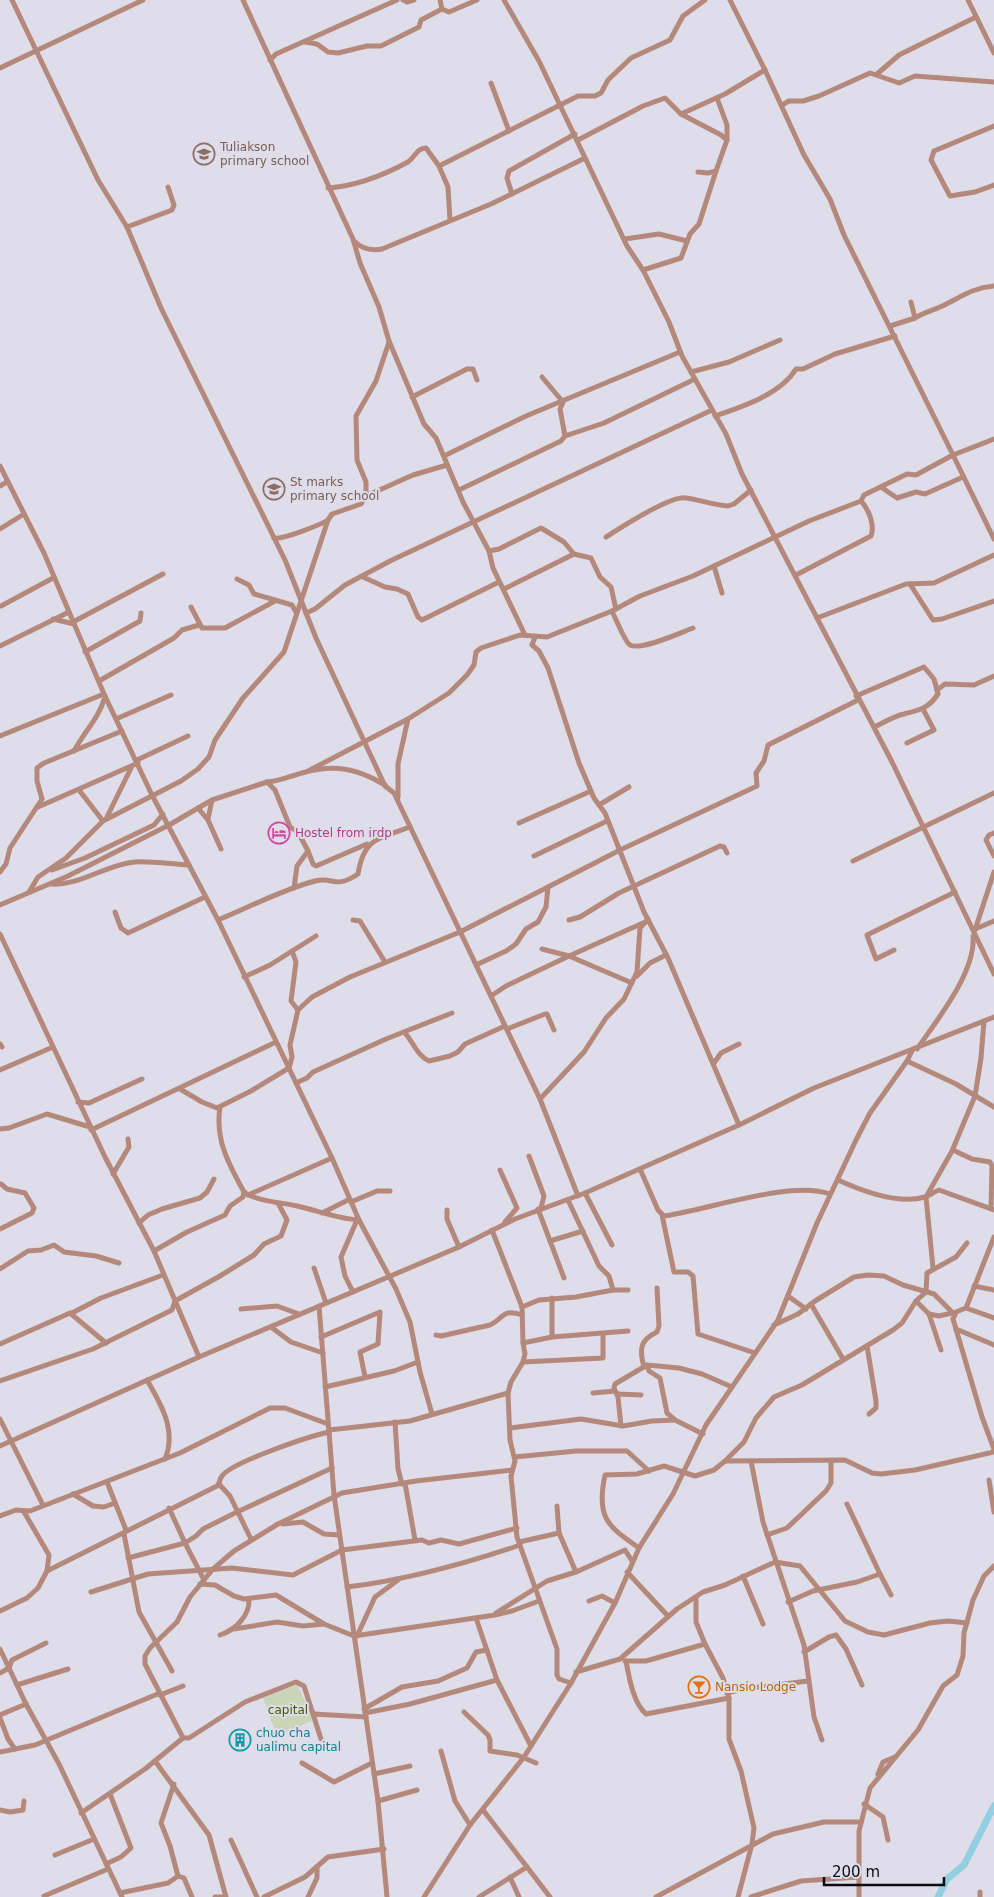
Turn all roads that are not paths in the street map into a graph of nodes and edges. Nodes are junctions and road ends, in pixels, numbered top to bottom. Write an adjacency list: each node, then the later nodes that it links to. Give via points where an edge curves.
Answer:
1 (12, 0): 18 (street)
2 (143, 0): 18 (street)
3 (243, 0): 20 (street)
4 (397, 0): 5 (street); 17 (street)
5 (403, 0): 6 (street)
6 (414, 0)
7 (440, 0): 15 (street)
8 (477, 0): 15 (street, via 449,12)
9 (504, 0): 27 (street)
10 (705, 0): 27 (street, via 684,16 670,40 631,58 608,80 602,93 578,96)
11 (730, 0): 14 (street)
12 (735, 0): 14 (street)
13 (968, 0): 16 (street)
14 (734, 7): 22 (street)
15 (442, 9): 17 (street, via 421,20 419,27 381,46 331,53 317,44)
16 (976, 17): 19 (street); 23 (street, via 898,55)
17 (305, 42): 20 (street, via 276,54)
18 (36, 51): 21 (street); 43 (street, via 98,180)
19 (994, 53)
20 (270, 60): 40 (street)
21 (0, 68)
22 (765, 70): 26 (street); 28 (street)
23 (877, 74): 24 (street, via 899,83 915,76); 28 (street, via 866,73 819,96 789,101)
24 (994, 82)
25 (491, 83): 31 (street)
26 (717, 98): 29 (street); 33 (street, via 727,125)
27 (559, 105): 31 (street); 32 (street)
28 (782, 106): 51 (street, via 804,155 830,198 844,235)
29 (681, 114): 32 (street, via 665,98); 33 (street)
30 (994, 126): 38 (street, via 934,151 931,160 950,196)
31 (509, 131): 35 (street)
32 (576, 137): 34 (street); 41 (street, via 509,171 507,178)
33 (726, 140): 36 (street)
34 (586, 158): 41 (street); 45 (street)
35 (439, 166): 40 (street, via 428,150 422,148 412,160 382,175); 42 (street, via 449,192)
36 (716, 171): 37 (street); 46 (street, via 699,224)
37 (698, 172)
38 (994, 185)
39 (168, 187): 43 (street, via 174,205 172,210)
40 (328, 188): 44 (street)
41 (512, 194): 42 (street)
42 (450, 220): 44 (street, via 374,251 360,247)
43 (127, 227): 83 (street, via 161,308)
44 (353, 239): 54 (street, via 380,307)
45 (625, 240): 46 (street, via 658,234); 47 (street)
46 (687, 241): 47 (street, via 680,258)
47 (643, 270): 55 (street)
48 (994, 286): 50 (street, via 954,297)
49 (911, 302): 50 (street)
50 (915, 318): 51 (street)
51 (890, 326): 52 (street)
52 (895, 336): 63 (street, via 796,369 789,380 764,396); 66 (street)
53 (780, 340): 56 (street, via 728,362)
54 (389, 341): 60 (street); 76 (street, via 376,381 356,416 357,460 366,482)
55 (680, 352): 56 (street); 61 (street)
56 (692, 372): 58 (street)
57 (542, 377): 61 (street)
58 (695, 379): 62 (street); 64 (street, via 604,423)
59 (477, 380): 60 (street, via 473,369 467,369)
60 (412, 396): 67 (street, via 425,426 436,438)
61 (563, 402): 64 (street, via 560,409); 67 (street, via 526,416)
62 (712, 410): 63 (street); 80 (street, via 532,492)
63 (715, 416): 75 (street)
64 (565, 436): 74 (street, via 561,441)
65 (994, 438): 66 (street)
66 (953, 455): 70 (street); 73 (street, via 916,475 907,474)
67 (444, 456): 68 (street)
68 (447, 465): 74 (street); 76 (street, via 413,475)
69 (0, 466): 71 (street)
70 (963, 477): 73 (street, via 925,494 916,492 897,498); 85 (street)
71 (7, 482): 72 (street); 78 (street)
72 (0, 486)
73 (881, 487): 77 (street, via 864,495)
74 (459, 490): 80 (street)
75 (750, 490): 82 (street, via 728,506 684,497); 84 (street)
76 (366, 496): 79 (street, via 361,504 332,514)
77 (861, 501): 84 (street); 91 (street, via 874,530 871,536)
78 (24, 514): 81 (street); 93 (street)
79 (328, 520): 83 (street, via 310,529); 99 (street)
80 (475, 522): 86 (street); 92 (street)
81 (0, 529)
82 (606, 537)
83 (274, 538): 99 (street)
84 (776, 538): 89 (street); 91 (street)
85 (994, 539)
86 (489, 551): 87 (street, via 542,528 564,542); 95 (street)
87 (574, 554): 97 (street); 104 (street, via 591,558 600,577 611,587)
88 (994, 555): 96 (street, via 934,583)
89 (714, 566): 98 (street); 104 (street)
90 (163, 574): 111 (street)
91 (796, 575): 109 (street)
92 (363, 577): 95 (street, via 385,588 408,594 422,620); 108 (street, via 339,588)
93 (54, 578): 102 (street); 105 (street)
94 (237, 579): 100 (street, via 249,586 254,594)
95 (499, 582): 97 (street)
96 (910, 584): 101 (street, via 933,620); 109 (street)
97 (504, 589): 114 (street)
98 (722, 593)
99 (301, 600): 106 (street); 108 (street)
100 (275, 601): 106 (street, via 292,605); 112 (street, via 225,628 207,630)
101 (994, 601)
102 (1, 606)
103 (191, 607): 112 (street)
104 (614, 610): 113 (street, via 626,641 633,646); 115 (street, via 547,637)
105 (69, 612): 110 (street); 111 (street)
106 (296, 612): 143 (street, via 284,652 243,698 215,740 209,757 181,781)
107 (141, 613): 117 (street, via 140,621)
108 (306, 613): 131 (street)
109 (817, 618): 123 (street)
110 (53, 619): 111 (street); 116 (street)
111 (73, 622): 117 (street)
112 (199, 625): 119 (street, via 182,630 174,638)
113 (693, 628)
114 (525, 635): 115 (street); 126 (street, via 481,648 476,652 474,665 467,675 449,693)
115 (536, 637): 141 (street, via 532,645 548,668 571,742)
116 (0, 646)
117 (85, 652): 119 (street)
118 (994, 676): 120 (street, via 974,685 945,684)
119 (99, 681): 122 (street)
120 (937, 690): 123 (street, via 934,678 924,668); 124 (street, via 932,704)
121 (171, 695): 125 (street)
122 (105, 696): 125 (street); 129 (street); 133 (street, via 101,710)
123 (857, 698): 127 (street); 160 (street, via 768,745 756,774 757,786)
124 (923, 709): 127 (street, via 903,714); 132 (street, via 934,730)
125 (116, 719): 128 (street)
126 (408, 719): 131 (street); 145 (street, via 398,764)
127 (874, 728): 156 (street)
128 (122, 731): 133 (street); 134 (street)
129 (0, 736)
130 (188, 736): 134 (street)
131 (366, 743): 136 (street, via 326,760); 138 (street)
132 (907, 743)
133 (74, 752): 147 (street, via 37,768 42,799)
134 (138, 762): 135 (street); 143 (street)
135 (132, 766): 140 (street); 150 (street)
136 (308, 772): 137 (street); 138 (street, via 355,770)
137 (267, 782): 144 (street); 161 (street, via 275,790 290,827 298,832)
138 (385, 786): 145 (street, via 393,791)
139 (629, 787): 146 (street)
140 (79, 790): 147 (street); 150 (street)
141 (591, 791): 146 (street); 153 (street)
142 (994, 793): 156 (street)
143 (152, 795): 149 (street); 150 (street)
144 (212, 800): 148 (street); 151 (street)
145 (398, 803): 155 (street)
146 (599, 805): 152 (street)
147 (37, 808): 167 (street, via 10,848)
148 (198, 808): 151 (street); 154 (street)
149 (163, 814): 154 (street); 169 (street, via 154,825 85,858)
150 (104, 820): 169 (street, via 66,858)
151 (208, 820): 159 (street)
152 (607, 821): 160 (street); 163 (street)
153 (519, 823)
154 (169, 825): 166 (street); 170 (street)
155 (410, 827): 158 (street); 186 (street)
156 (922, 828): 165 (street); 174 (street)
157 (994, 833): 164 (street, via 986,840)
158 (370, 843): 161 (street, via 321,865 313,864); 173 (street, via 358,874 348,881 315,881)
159 (221, 849)
160 (620, 850): 171 (street); 172 (street)
161 (308, 851): 173 (street, via 297,866)
162 (727, 853): 171 (street, via 720,846)
163 (534, 856)
164 (994, 856)
165 (853, 861)
166 (189, 865): 170 (street, via 134,862 66,885); 176 (street)
167 (0, 872)
168 (994, 872): 185 (street)
169 (42, 874): 175 (street)
170 (49, 884): 175 (street)
171 (635, 886): 179 (street); 182 (street)
172 (548, 887): 186 (street); 195 (street, via 546,908 538,922 526,929 516,944)
173 (294, 888): 180 (street)
174 (954, 892): 185 (street); 190 (street, via 867,935 876,959)
175 (28, 893): 177 (street)
176 (205, 897): 178 (street, via 128,933); 180 (street)
177 (0, 905)
178 (115, 912)
179 (648, 919): 184 (street); 192 (street)
180 (218, 920): 197 (street)
181 (353, 920): 194 (street, via 360,921)
182 (569, 920)
183 (994, 921): 185 (street)
184 (643, 923): 193 (street); 198 (street)
185 (973, 929): 196 (street); 210 (street, via 970,963 944,1010)
186 (460, 932): 194 (street); 195 (street)
187 (0, 934): 209 (street)
188 (316, 936): 191 (street)
189 (542, 949): 193 (street)
190 (894, 950)
191 (292, 951): 197 (street); 200 (street, via 296,962 291,1001)
192 (666, 955): 198 (street, via 650,964); 212 (street)
193 (569, 956): 198 (street); 199 (street)
194 (385, 962): 200 (street, via 312,997)
195 (476, 965): 199 (street)
196 (994, 974)
197 (244, 978): 207 (street)
198 (633, 981): 219 (street, via 624,999 606,1018 584,1052)
199 (491, 996): 204 (street)
200 (298, 1010): 213 (street, via 290,1045 292,1057)
201 (452, 1013): 206 (street)
202 (994, 1017): 203 (street)
203 (984, 1021): 210 (street); 218 (street)
204 (506, 1028): 205 (street, via 547,1014); 206 (street, via 465,1044 450,1056 429,1061); 219 (street)
205 (554, 1030)
206 (404, 1032): 216 (street, via 313,1072)
207 (276, 1042): 213 (street); 217 (street)
208 (739, 1044): 212 (street, via 721,1053)
209 (53, 1047): 214 (street); 220 (street)
210 (914, 1050): 211 (street); 223 (street, via 814,1088)
211 (907, 1061): 218 (street); 235 (street, via 870,1113)
212 (714, 1064): 223 (street)
213 (289, 1068): 216 (street); 221 (street)
214 (0, 1070)
215 (142, 1079): 220 (street, via 89,1102)
216 (296, 1083): 229 (street)
217 (180, 1089): 221 (street, via 213,1107); 225 (street)
218 (974, 1096): 222 (street); 227 (street)
219 (540, 1098): 241 (street)
220 (78, 1102): 225 (street)
221 (220, 1107): 238 (street, via 218,1125 222,1148)
222 (994, 1107)
223 (739, 1125): 230 (street)
224 (0, 1129): 225 (street, via 47,1114)
225 (91, 1129): 232 (street)
226 (128, 1139): 232 (street, via 129,1147)
227 (953, 1150): 242 (street); 248 (street, via 972,1159 990,1162)
228 (529, 1156): 246 (street, via 544,1198)
229 (332, 1158): 238 (street); 243 (street)
230 (640, 1169): 239 (street); 250 (street)
231 (500, 1170): 253 (street, via 517,1208)
232 (113, 1174): 252 (street)
233 (0, 1177): 236 (street)
234 (214, 1179): 252 (street, via 200,1198 157,1211)
235 (838, 1180): 240 (street); 242 (street, via 855,1188 896,1198)
236 (0, 1184): 254 (street, via 25,1193 34,1208 32,1213)
237 (390, 1191): 243 (street, via 377,1191)
238 (246, 1193): 245 (street); 262 (street, via 230,1206 225,1215)
239 (585, 1193): 241 (street); 260 (street)
240 (830, 1194): 250 (street, via 783,1192); 277 (street)
241 (578, 1196): 244 (street)
242 (926, 1197): 248 (street, via 938,1190); 265 (street)
243 (351, 1200): 249 (street); 251 (street)
244 (568, 1200): 246 (street); 256 (street)
245 (278, 1203): 249 (street); 280 (street, via 287,1220 281,1236)
246 (540, 1209): 253 (street); 258 (street)
247 (447, 1210): 261 (street, via 447,1219)
248 (993, 1210)
249 (322, 1213): 251 (street)
250 (662, 1216): 309 (street, via 674,1272 688,1272 693,1276 698,1334)
251 (358, 1220): 268 (street); 275 (street, via 341,1257)
252 (139, 1223): 262 (street)
253 (500, 1227): 255 (street)
254 (0, 1228)
255 (492, 1230): 261 (street); 284 (street)
256 (583, 1231): 258 (street); 272 (street, via 599,1266 609,1276)
257 (994, 1237): 270 (street)
258 (550, 1241): 269 (street)
259 (968, 1243): 265 (street, via 956,1257)
260 (612, 1245)
261 (459, 1247): 268 (street)
262 (154, 1251): 267 (street)
263 (119, 1263): 266 (street, via 64,1252 54,1245 28,1251)
264 (314, 1268): 281 (street)
265 (933, 1268): 276 (street, via 926,1276)
266 (0, 1269)
267 (163, 1274): 280 (street); 288 (street)
268 (389, 1275): 275 (street); 312 (street, via 410,1322)
269 (564, 1278)
270 (974, 1286): 274 (street); 285 (street)
271 (657, 1288): 314 (street, via 659,1326 657,1332 641,1345)
272 (613, 1290): 273 (street); 278 (street, via 579,1297)
273 (628, 1290)
274 (994, 1290)
275 (352, 1292): 281 (street)
276 (926, 1292): 279 (street); 282 (street, via 884,1276 868,1275 854,1277); 291 (street, via 937,1295)
277 (788, 1296): 287 (street); 294 (street)
278 (552, 1298): 284 (street); 300 (street)
279 (916, 1300): 290 (street); 306 (street, via 902,1323)
280 (175, 1301): 302 (street, via 172,1310 164,1315); 310 (street)
281 (326, 1303): 283 (street)
282 (812, 1304): 287 (street); 311 (street)
283 (319, 1306): 289 (street); 301 (street)
284 (522, 1307): 292 (street)
285 (966, 1308): 291 (street); 293 (street)
286 (241, 1309): 289 (street, via 277,1306)
287 (806, 1309): 294 (street)
288 (72, 1313): 302 (street); 304 (street)
289 (299, 1314): 295 (street)
290 (929, 1314): 291 (street); 307 (street)
291 (953, 1314): 296 (street)
292 (522, 1315): 299 (street, via 512,1312 490,1325); 303 (street)
293 (994, 1318)
294 (774, 1325): 309 (street)
295 (271, 1327): 308 (street, via 291,1342); 310 (street)
296 (956, 1329): 305 (street); 335 (street)
297 (628, 1332): 298 (street)
298 (603, 1334): 300 (street); 313 (street, via 603,1358)
299 (436, 1335)
300 (552, 1336): 303 (street)
301 (321, 1337): 308 (street); 315 (street, via 380,1312 378,1344 360,1352)
302 (106, 1343): 317 (street)
303 (523, 1343): 313 (street)
304 (0, 1344)
305 (994, 1345)
306 (867, 1346): 311 (street); 325 (street, via 876,1401 876,1408)
307 (941, 1350)
308 (323, 1353): 319 (street)
309 (756, 1353): 318 (street)
310 (200, 1356): 316 (street)
311 (842, 1359): 338 (street, via 802,1385 774,1397 756,1418 744,1442)
312 (418, 1362): 315 (street); 324 (street)
313 (523, 1362): 320 (street)
314 (645, 1366): 318 (street, via 679,1368); 322 (street, via 630,1377 617,1381 614,1388); 327 (street, via 660,1378 666,1411)
315 (365, 1377): 319 (street)
316 (147, 1380): 333 (street); 337 (street, via 168,1426 169,1450)
317 (0, 1381)
318 (732, 1386): 332 (street)
319 (325, 1387): 331 (street)
320 (508, 1393): 324 (street); 330 (street)
321 (593, 1393): 322 (street)
322 (617, 1393): 323 (street); 329 (street)
323 (641, 1396)
324 (432, 1414): 328 (street)
325 (869, 1414)
326 (0, 1419): 333 (street)
327 (675, 1420): 329 (street); 332 (street)
328 (395, 1422): 331 (street); 347 (street, via 398,1469)
329 (620, 1426): 330 (street, via 581,1419)
330 (510, 1428): 336 (street)
331 (329, 1429): 337 (street, via 285,1408 270,1408); 341 (street); 348 (street, via 224,1474)
332 (703, 1434): 344 (street)
333 (12, 1441): 334 (street); 353 (street)
334 (0, 1446)
335 (994, 1451): 339 (street, via 915,1470 881,1474 872,1473 848,1460)
336 (515, 1458): 342 (street); 343 (street, via 576,1451 627,1451)
337 (165, 1459): 346 (street)
338 (725, 1461): 340 (street); 344 (street, via 702,1474 690,1476)
339 (831, 1461): 340 (street); 365 (street, via 831,1483 826,1491 787,1528)
340 (751, 1462): 365 (street)
341 (332, 1468): 350 (street); 357 (street)
342 (512, 1470): 347 (street); 361 (street)
343 (649, 1471): 344 (street, via 664,1466); 370 (street, via 605,1475 604,1479 603,1505 608,1524)
344 (683, 1473): 370 (street)
345 (988, 1480): 358 (street)
346 (107, 1482): 349 (street); 351 (street)
347 (404, 1483): 350 (street); 367 (street)
348 (219, 1484): 355 (street); 357 (street)
349 (73, 1494): 351 (street, via 93,1506); 353 (street)
350 (334, 1495): 360 (street); 364 (street)
351 (115, 1503): 362 (street)
352 (846, 1504): 383 (street)
353 (43, 1505): 356 (street)
354 (557, 1506): 363 (street)
355 (169, 1508): 362 (street); 368 (street)
356 (24, 1512): 359 (street, via 16,1510); 380 (street, via 49,1555)
357 (237, 1512): 366 (street); 368 (street, via 203,1529)
358 (994, 1512)
359 (0, 1516)
360 (278, 1524): 364 (street, via 303,1522 324,1534); 366 (street)
361 (517, 1528): 367 (street, via 459,1544); 369 (street)
362 (125, 1532): 372 (street); 380 (street)
363 (559, 1533): 369 (street); 381 (street)
364 (339, 1535): 371 (street)
365 (767, 1535): 375 (street)
366 (251, 1539): 374 (street)
367 (415, 1540): 371 (street)
368 (185, 1543): 372 (street); 379 (street)
369 (519, 1544): 385 (street, via 452,1566); 390 (street)
370 (639, 1548): 373 (street)
371 (342, 1550): 377 (street, via 293,1575); 389 (street)
372 (128, 1558): 386 (street)
373 (632, 1561): 381 (street, via 625,1550); 382 (street)
374 (220, 1562): 377 (street); 378 (street)
375 (774, 1562): 384 (street); 391 (street, via 800,1566); 398 (street)
376 (994, 1566): 404 (street, via 981,1582)
377 (232, 1568): 378 (street)
378 (213, 1569): 379 (street); 387 (street)
379 (198, 1570): 386 (street, via 148,1574); 387 (street)
380 (47, 1571): 400 (street, via 38,1588 27,1598)
381 (576, 1572): 390 (street, via 547,1581)
382 (627, 1572): 399 (street); 402 (street)
383 (880, 1574): 391 (street, via 871,1579); 393 (street)
384 (743, 1576): 394 (street); 406 (street)
385 (400, 1578): 389 (street); 409 (street, via 375,1597)
386 (131, 1579): 392 (street); 410 (street, via 139,1612)
387 (203, 1581): 388 (street); 388 (street); 410 (street, via 177,1622)
388 (215, 1585): 395 (street, via 234,1596)
389 (348, 1588): 409 (street)
390 (534, 1589): 396 (street); 401 (street)
391 (818, 1590): 398 (street); 404 (street, via 849,1624 878,1635 930,1623)
392 (91, 1592)
393 (891, 1595)
394 (696, 1597): 402 (street); 412 (street, via 696,1622)
395 (249, 1598): 405 (street, via 276,1595); 407 (street, via 248,1607)
396 (539, 1601): 401 (street); 424 (street, via 557,1649 557,1675)
397 (589, 1601): 399 (street, via 602,1596)
398 (788, 1602): 415 (street)
399 (615, 1603): 420 (street)
400 (0, 1611)
401 (493, 1615): 403 (street)
402 (668, 1616): 416 (street)
403 (476, 1618): 409 (street); 414 (street)
404 (967, 1623): 455 (street, via 958,1675 943,1686 918,1730 877,1777)
405 (324, 1624): 407 (street, via 303,1626 277,1622); 409 (street)
406 (763, 1624)
407 (234, 1629): 408 (street)
408 (220, 1635)
409 (356, 1636): 432 (street, via 354,1642)
410 (156, 1641): 419 (street); 428 (street, via 144,1661)
411 (46, 1643): 417 (street, via 12,1660)
412 (705, 1644): 416 (street, via 646,1662); 429 (street)
413 (0, 1649): 417 (street)
414 (487, 1650): 422 (street); 432 (street, via 476,1652 464,1669 438,1681 402,1687)
415 (804, 1652): 423 (street); 425 (street, via 829,1636 838,1636)
416 (623, 1660): 420 (street); 429 (street, via 630,1683 646,1714)
417 (9, 1668): 421 (street); 426 (street)
418 (68, 1669): 426 (street)
419 (172, 1671)
420 (576, 1672): 424 (street)
421 (0, 1673)
422 (497, 1680): 432 (street); 439 (street)
423 (808, 1681): 429 (street, via 743,1688); 438 (street)
424 (571, 1683): 439 (street)
425 (862, 1685)
426 (17, 1686): 430 (street)
427 (182, 1686): 428 (street)
428 (160, 1694): 435 (street); 437 (street)
429 (728, 1695): 464 (street, via 729,1739 741,1771 754,1828)
430 (26, 1704): 434 (street); 437 (street)
431 (464, 1712): 443 (street, via 488,1736 490,1750)
432 (365, 1713): 433 (street); 445 (street)
433 (314, 1714): 435 (street, via 302,1684 296,1682 245,1702 188,1738); 436 (street)
434 (0, 1716): 440 (street, via 8,1740)
435 (182, 1738): 444 (street)
436 (320, 1739)
437 (46, 1740): 440 (street); 458 (street)
438 (822, 1740)
439 (531, 1746): 443 (street)
440 (15, 1749): 442 (street)
441 (440, 1751): 460 (street, via 455,1800)
442 (0, 1752)
443 (524, 1757): 447 (street); 457 (street)
444 (155, 1760): 450 (street); 452 (street)
445 (372, 1762): 446 (street, via 334,1782); 449 (street)
446 (302, 1763)
447 (536, 1763)
448 (410, 1766): 449 (street)
449 (374, 1774): 454 (street)
450 (174, 1784): 470 (street, via 161,1823); 477 (street, via 211,1839)
451 (417, 1790): 454 (street)
452 (110, 1794): 458 (street); 467 (street, via 131,1848)
453 (24, 1801): 456 (street, via 23,1810)
454 (378, 1801): 465 (street)
455 (864, 1804): 459 (street); 463 (street, via 883,1817)
456 (0, 1810)
457 (482, 1810): 460 (street); 469 (street)
458 (82, 1813): 461 (street)
459 (861, 1822): 464 (street, via 824,1822 773,1834); 472 (street)
460 (470, 1825): 482 (street)
461 (94, 1840): 466 (street); 467 (street)
462 (231, 1840): 478 (street)
463 (888, 1840)
464 (752, 1844): 486 (street); 487 (street)
465 (384, 1849): 468 (street, via 331,1856); 481 (street)
466 (55, 1855)
467 (107, 1867): 473 (street); 474 (street)
468 (317, 1867): 479 (street, via 305,1877); 480 (street, via 317,1878)
469 (527, 1867): 471 (street); 485 (street)
470 (178, 1876): 473 (street, via 168,1883); 475 (street, via 184,1878)
471 (510, 1877): 483 (street); 484 (street)
472 (859, 1877): 488 (street, via 801,1881); 489 (street)
473 (121, 1895)
474 (44, 1896)
475 (192, 1897)
476 (215, 1897): 477 (street)
477 (225, 1897)
478 (256, 1897)
479 (264, 1897)
480 (308, 1897)
481 (387, 1897)
482 (424, 1897)
483 (479, 1897)
484 (518, 1897)
485 (550, 1897)
486 (656, 1897)
487 (738, 1897)
488 (750, 1897)
489 (859, 1897)

